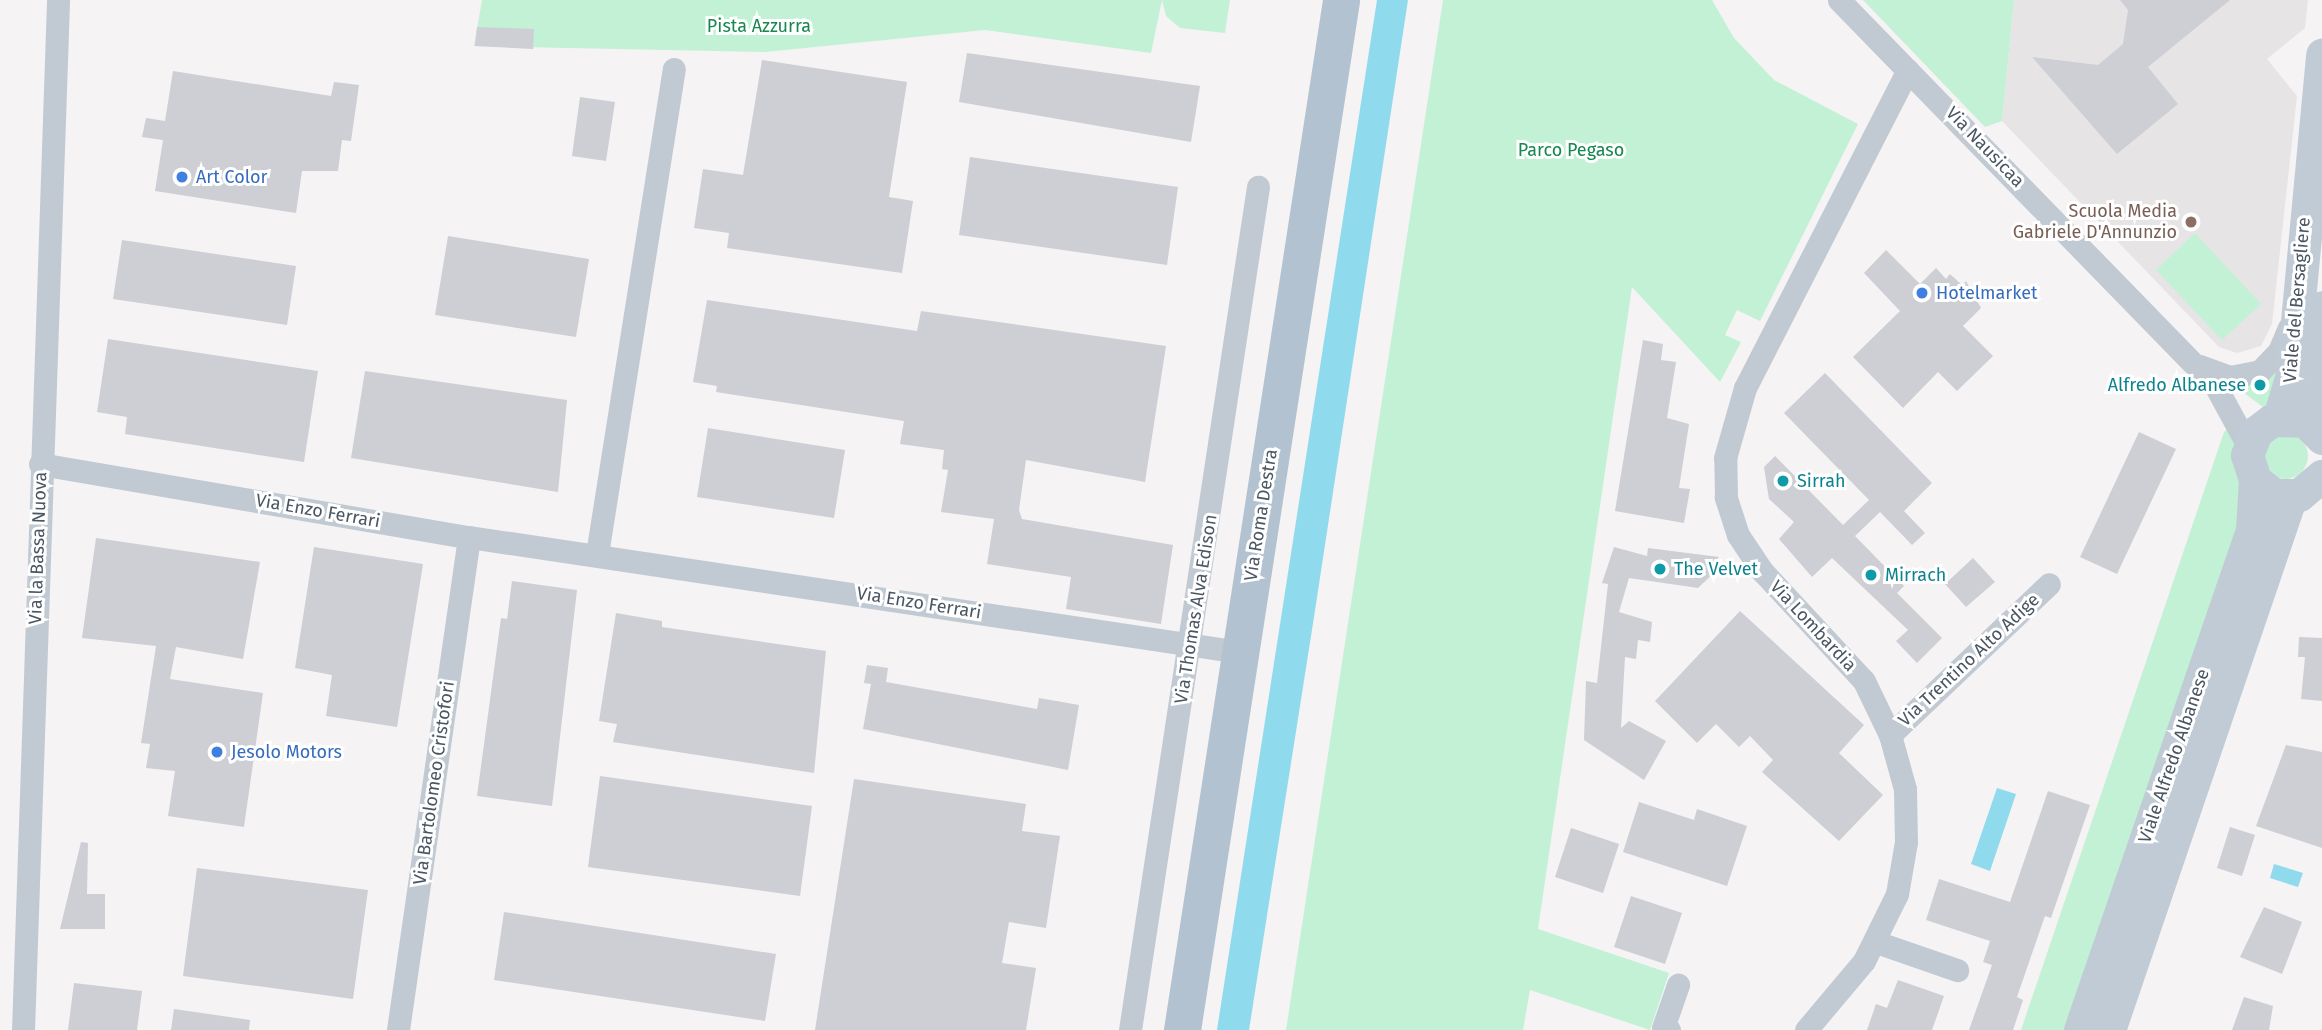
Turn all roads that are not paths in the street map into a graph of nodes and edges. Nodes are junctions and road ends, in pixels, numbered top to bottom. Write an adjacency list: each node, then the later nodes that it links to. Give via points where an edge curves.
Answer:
1 (58, 0): 16 (street, Via la Bassa Nuova, via 61,66 47,216)
2 (1341, 0): 24 (main road, Via Roma Destra)
3 (1839, 0): 6 (street, Via Nausicaa)
4 (2322, 54): 10 (street, Viale del Bersagliere)
5 (674, 69): 21 (street)
6 (1908, 70): 7 (street, Via Nausicaa); 8 (street, Via Lombardia)
7 (1930, 91): 8 (street); 11 (street, Via Nausicaa)
8 (1892, 106): 25 (street, Via Lombardia, via 1745,388 1730,429 1724,477 1729,512 1748,552 1847,660)
9 (1258, 187): 23 (street, Via Thomas Alva Edison)
10 (2309, 309): 11 (street, Via Nausicaa, via 2260,371 2220,375); 13 (street, Viale del Bersagliere); 14 (street, Viale del Bersagliere)
11 (2186, 358): 12 (street, Via Nausicaa)
12 (2216, 387): 13 (street, Via Nausicaa); 15 (street, Via Nausicaa)
13 (2276, 419): 14 (street); 15 (street)
14 (2318, 433)
15 (2248, 446): 18 (street, Viale Alfredo Albanese)
16 (40, 464): 20 (street, Via Enzo Ferrari); 29 (street, Via la Bassa Nuova)
17 (2322, 476): 19 (street)
18 (2255, 480): 19 (street, via 2274,495); 35 (street, Viale Alfredo Albanese, via 2252,530)
19 (2291, 496): 36 (street, Viale Alfredo Albanese)
20 (469, 537): 21 (street, Via Enzo Ferrari); 30 (street, Via Bartolomeo Cristofori)
21 (597, 554): 23 (street, Via Enzo Ferrari)
22 (2049, 584): 25 (street, Via Trentino Alto Adige)
23 (1192, 644): 24 (street, Via Enzo Ferrari); 31 (street, Via Thomas Alva Edison)
24 (1240, 652): 32 (main road, Via Roma Destra)
25 (1890, 735): 26 (street, Via Lombardia, via 1905,789 1906,842 1897,894)
26 (1876, 942): 27 (street); 34 (street, Via Lombardia)
27 (1957, 970)
28 (1678, 985): 33 (street, via 1663,1028)
29 (23, 1030)
30 (398, 1030)
31 (1130, 1030)
32 (1182, 1030)
33 (1669, 1030)
34 (1806, 1030)
35 (2080, 1030)
36 (2109, 1030)

